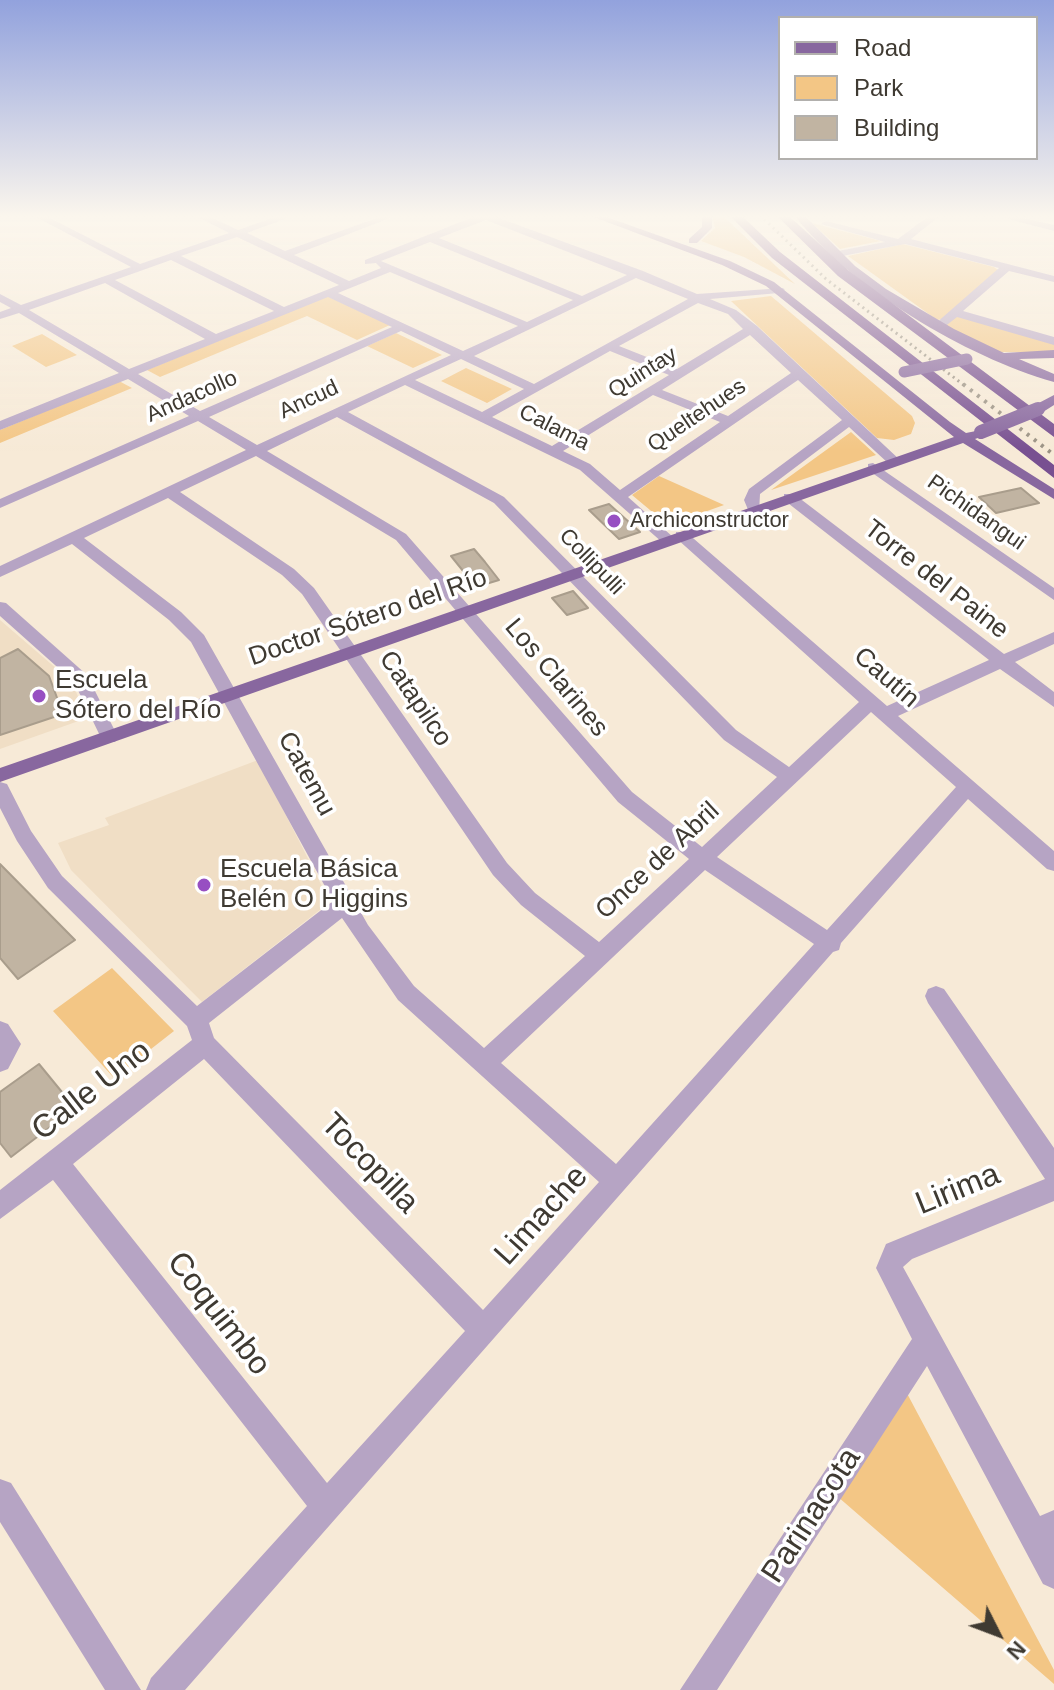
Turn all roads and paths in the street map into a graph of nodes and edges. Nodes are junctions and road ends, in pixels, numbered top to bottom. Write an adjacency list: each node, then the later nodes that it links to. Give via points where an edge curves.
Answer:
1 (63, 294): 20 (street)
2 (132, 294): 28 (street)
3 (248, 294): 21 (street)
4 (326, 294): 21 (street)
5 (330, 294): 26 (street)
6 (451, 294): 24 (street)
7 (568, 294): 19 (street)
8 (596, 294): 19 (street, Ancud)
9 (692, 294): 18 (street)
10 (735, 294): 18 (street)
11 (784, 294): 40 (main road)
12 (797, 294): 34 (main road, bridge, via 871,352 893,363)
13 (826, 294): 59 (highway)
14 (871, 294): 52 (highway)
15 (889, 294): 25 (main road)
16 (978, 294): 22 (street)
17 (0, 297): 20 (street, Los Clarines)
18 (700, 297): 27 (street); 30 (street)
19 (583, 300): 24 (street, Ancud)
20 (20, 309): 23 (street); 36 (street, Los Clarines)
21 (283, 311): 28 (street)
22 (957, 313): 25 (street); 29 (street)
23 (0, 316)
24 (527, 326): 32 (street, Ancud)
25 (939, 326): 33 (main road)
26 (401, 327): 32 (street); 47 (street, Andacollo)
27 (753, 328): 35 (street); 37 (street, Quintay)
28 (215, 339): 36 (street)
29 (1054, 341)
30 (610, 347): 37 (street); 41 (street)
31 (1054, 354): 33 (main road)
32 (461, 355): 39 (street, Ancud); 41 (street)
33 (1000, 356): 34 (main road, bridge); 38 (main road)
34 (924, 367): 40 (main road, bridge, via 904,372)
35 (800, 373): 49 (street); 50 (street, Queltehues)
36 (128, 374): 47 (street, Los Clarines); 51 (street)
37 (678, 374): 42 (street, Quintay)
38 (1054, 378)
39 (405, 380): 44 (street, Ancud); 48 (street, Calama)
40 (893, 383): 46 (main road)
41 (535, 389): 48 (street)
42 (652, 390): 50 (street); 55 (street, Quintay)
43 (1054, 399): 45 (main road, Doctor Sótero del Río)
44 (337, 412): 54 (street, Ancud); 69 (street, Collipulli, via 499,500)
45 (1040, 412): 53 (main road, Doctor Sótero del Río, bridge)
46 (932, 415): 53 (main road); 56 (main road, via 929,437)
47 (199, 416): 54 (street, Los Clarines); 64 (street, Andacollo)
48 (483, 417): 55 (street, Calama)
49 (850, 420): 57 (street); 65 (street, via 754,492)
50 (729, 421): 62 (street, Queltehues)
51 (0, 426)
52 (1054, 432)
53 (964, 438): 56 (main road, Doctor Sótero del Río); 61 (main road)
54 (255, 450): 60 (street, Ancud); 72 (street, Los Clarines, via 401,537)
55 (554, 451): 62 (street, Calama, via 585,467)
56 (914, 455): 57 (main road, Doctor Sótero del Río)
57 (894, 461): 58 (main road, Doctor Sótero del Río)
58 (873, 467): 63 (main road, Doctor Sótero del Río); 70 (street, Pichidangui)
59 (1054, 473)
60 (168, 491): 66 (street, Ancud); 74 (street, Catapilco, via 296,578)
61 (1054, 495)
62 (619, 497): 67 (street, Calama)
63 (789, 497): 65 (main road, Doctor Sótero del Río); 75 (street, Torre del Paine)
64 (0, 504)
65 (754, 509): 67 (main road, Doctor Sótero del Río)
66 (73, 537): 68 (street, Ancud); 76 (street, Catemu, via 192,631)
67 (674, 537): 69 (main road, Doctor Sótero del Río); 78 (street, Cautín)
68 (2, 568)
69 (572, 574): 72 (main road, Doctor Sótero del Río); 81 (street, Collipulli, via 730,735)
70 (1054, 595)
71 (0, 607): 79 (street, via 81,679)
72 (465, 611): 74 (main road, Doctor Sótero del Río); 84 (street, Los Clarines, via 625,797)
73 (1054, 637): 75 (street, Once de Abril)
74 (351, 651): 76 (main road, Doctor Sótero del Río); 88 (street, Catapilco, via 500,869 528,899)
75 (1003, 661): 77 (street, Torre del Paine); 78 (street, Once de Abril)
76 (230, 694): 79 (main road, Doctor Sótero del Río); 86 (street, Catemu)
77 (1054, 701)
78 (879, 708): 81 (street, Once de Abril); 82 (street, Cautín)
79 (109, 737): 80 (main road, Doctor Sótero del Río)
80 (0, 775)
81 (789, 776): 84 (street, Once de Abril)
82 (969, 785): 85 (street, Cautín); 87 (street, Limache)
83 (0, 789): 91 (street, Tocopilla, via 55,882)
84 (703, 858): 87 (street, Los Clarines); 88 (street, Once de Abril)
85 (1054, 863)
86 (345, 903): 91 (street, Calle Uno); 93 (street, Catemu, via 396,982)
87 (831, 944): 96 (street, Limache)
88 (600, 955): 93 (street, Once de Abril)
89 (936, 996): 95 (street)
90 (0, 1031): 92 (street, via 9,1044)
91 (201, 1032): 94 (street, Calle Uno); 99 (street, Tocopilla)
92 (0, 1061)
93 (484, 1064): 96 (street, Catemu)
94 (56, 1163): 98 (street, Calle Uno); 102 (street, Coquimbo)
95 (1054, 1170)
96 (617, 1182): 99 (street, Limache)
97 (1054, 1188): 100 (street, Lirima, via 903,1249 891,1260 892,1278)
98 (0, 1206)
99 (484, 1331): 102 (street, Limache)
100 (927, 1341): 103 (street); 107 (street, Parinacota)
101 (0, 1494): 105 (street)
102 (327, 1507): 106 (street, Limache)
103 (1043, 1530): 104 (street)
104 (1054, 1573)
105 (124, 1690)
106 (163, 1690)
107 (697, 1690)

